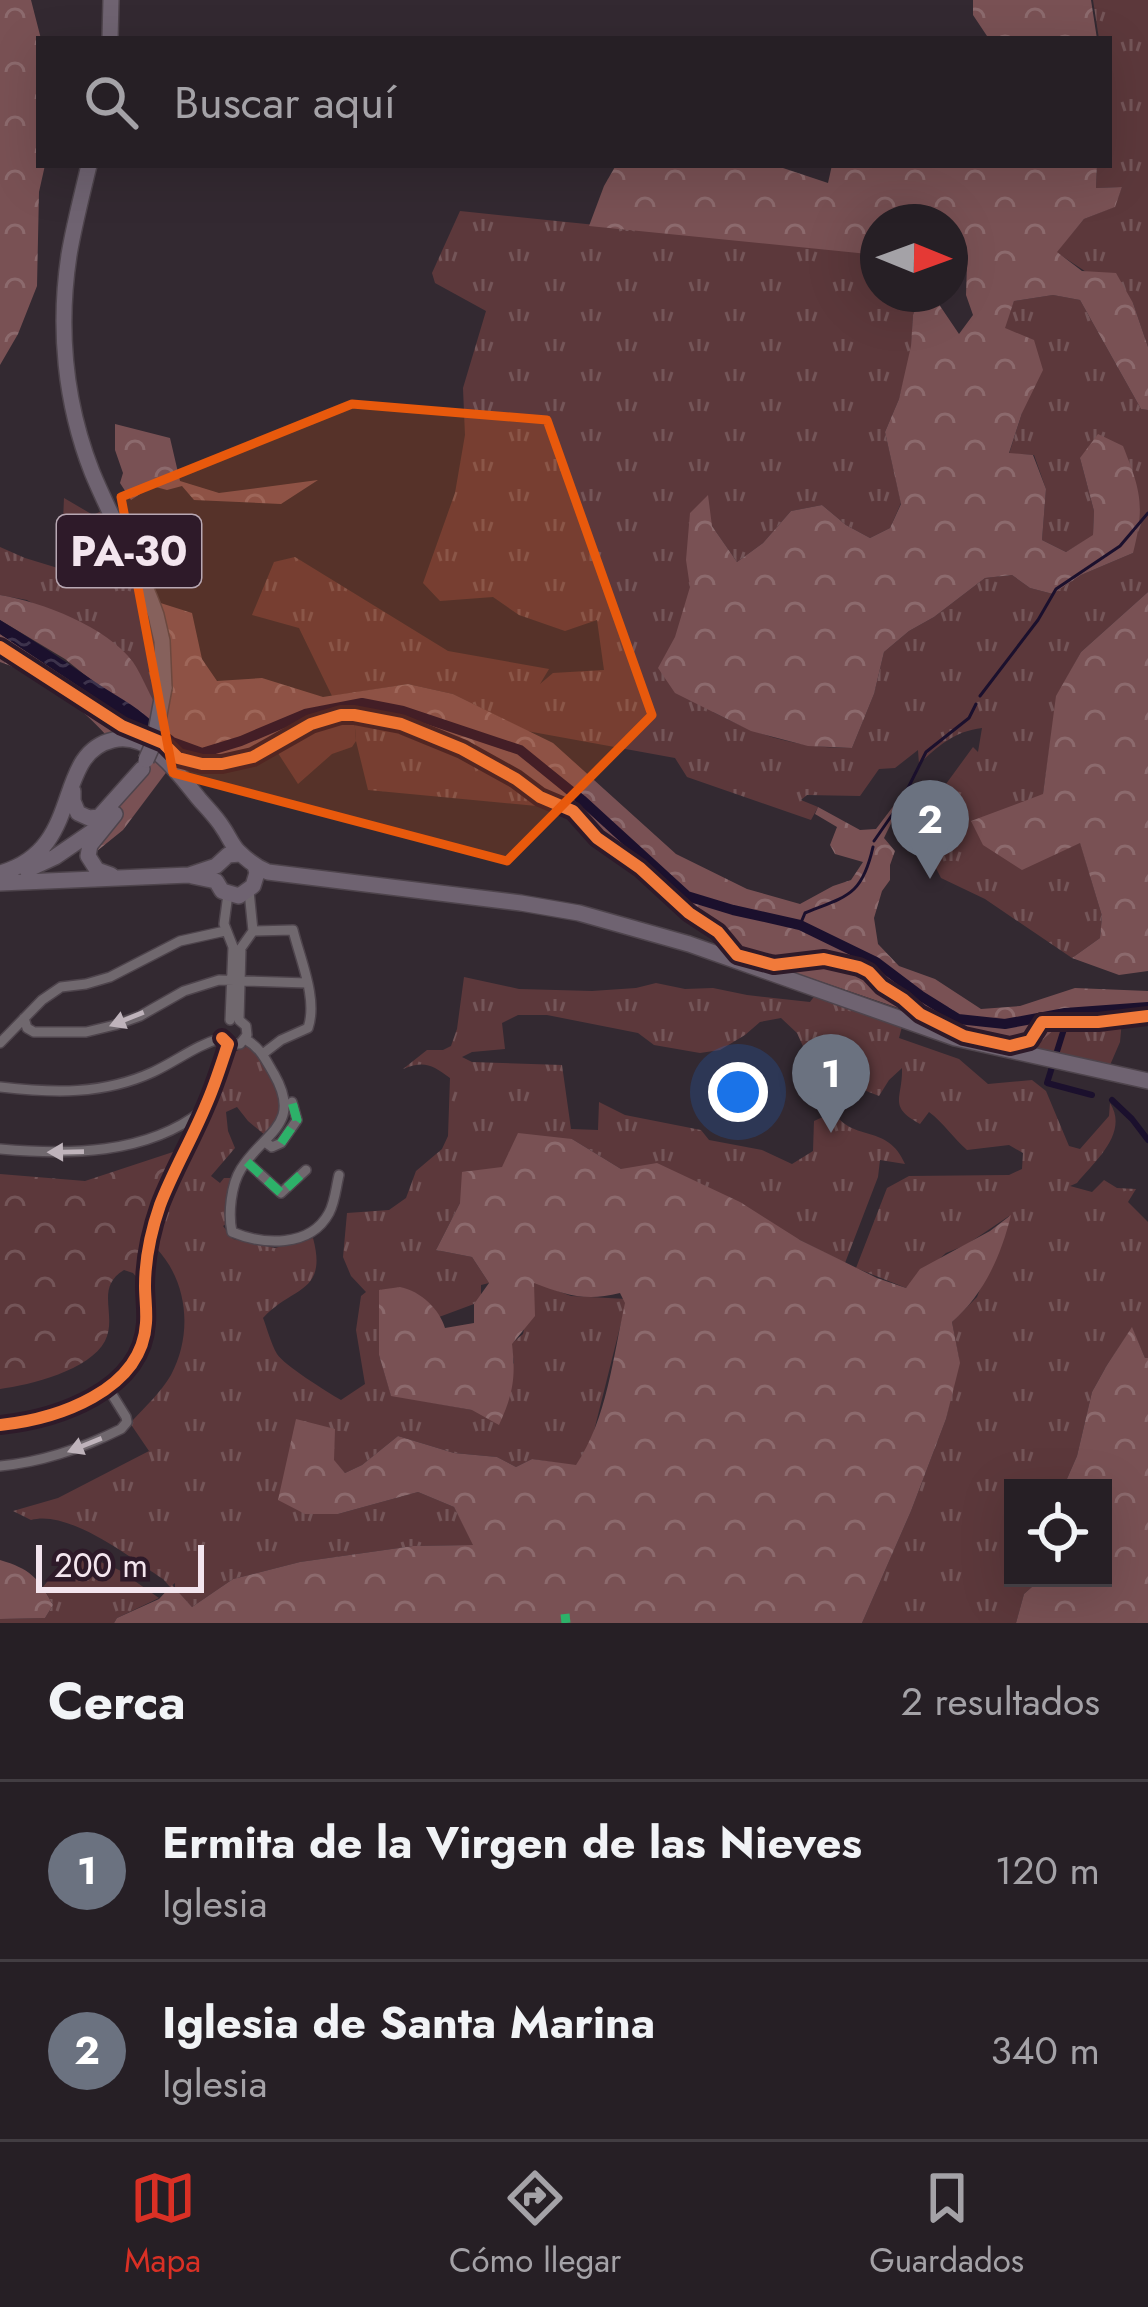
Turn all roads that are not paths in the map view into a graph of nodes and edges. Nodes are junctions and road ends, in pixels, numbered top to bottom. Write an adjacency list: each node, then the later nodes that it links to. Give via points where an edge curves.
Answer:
1 (111, 0): 2 (highway)
2 (110, 36)
3 (88, 168): 5 (highway, PA-30, bridge, via 70,251 64,343 87,458 148,590 162,641 164,688)
4 (136, 741): 5 (highway, via 108,744 86,762 72,796 78,813 99,817); 7 (highway, via 164,758 209,811); 9 (highway, via 115,739 88,754 49,843)
5 (144, 764): 6 (highway, PA-30)
6 (121, 803): 8 (highway, via 88,856 107,875); 9 (highway, PA-30, via 76,845)
7 (225, 871): 8 (highway); 10 (highway, via 249,858); 10 (highway, via 239,896); 11 (street)
8 (138, 877): 9 (highway)
9 (1, 878)
10 (254, 879): 12 (street); 22 (highway, via 293,876 579,913 955,1038)
11 (228, 934): 12 (street, via 237,941); 13 (street); 15 (street, via 180,940 110,977 61,987)
12 (249, 935): 13 (street); 14 (street, via 292,931)
13 (236, 981): 14 (street); 16 (street); 17 (street, one-way to 17, via 200,984 116,1025)
14 (307, 983): 21 (street, via 308,1028)
15 (24, 1018): 17 (street); 19 (street)
16 (235, 1020): 18 (street, via 246,1026); 20 (street, via 223,1025)
17 (34, 1032): 19 (street)
18 (245, 1039): 20 (street, via 236,1046); 21 (street)
19 (3, 1040)
20 (225, 1041): 23 (street, via 102,1088); 25 (street)
21 (264, 1053): 27 (street, via 285,1109)
22 (1148, 1081)
23 (0, 1087)
24 (292, 1102): 27 (street, via 297,1120 281,1143)
25 (206, 1107): 26 (street); 28 (street)
26 (174, 1128): 28 (street); 29 (street, one-way to 29, via 91,1151)
27 (265, 1142): 30 (street)
28 (189, 1143): 33 (street, via 151,1236 140,1349)
29 (0, 1148)
30 (247, 1162): 31 (street, via 281,1193); 32 (street, via 236,1180 230,1228 271,1242 322,1223)
31 (306, 1170)
32 (339, 1175)
33 (108, 1388): 34 (street, via 52,1414); 35 (street, one-way to 35, via 126,1417 121,1429 54,1456)
34 (0, 1425)
35 (0, 1466)

